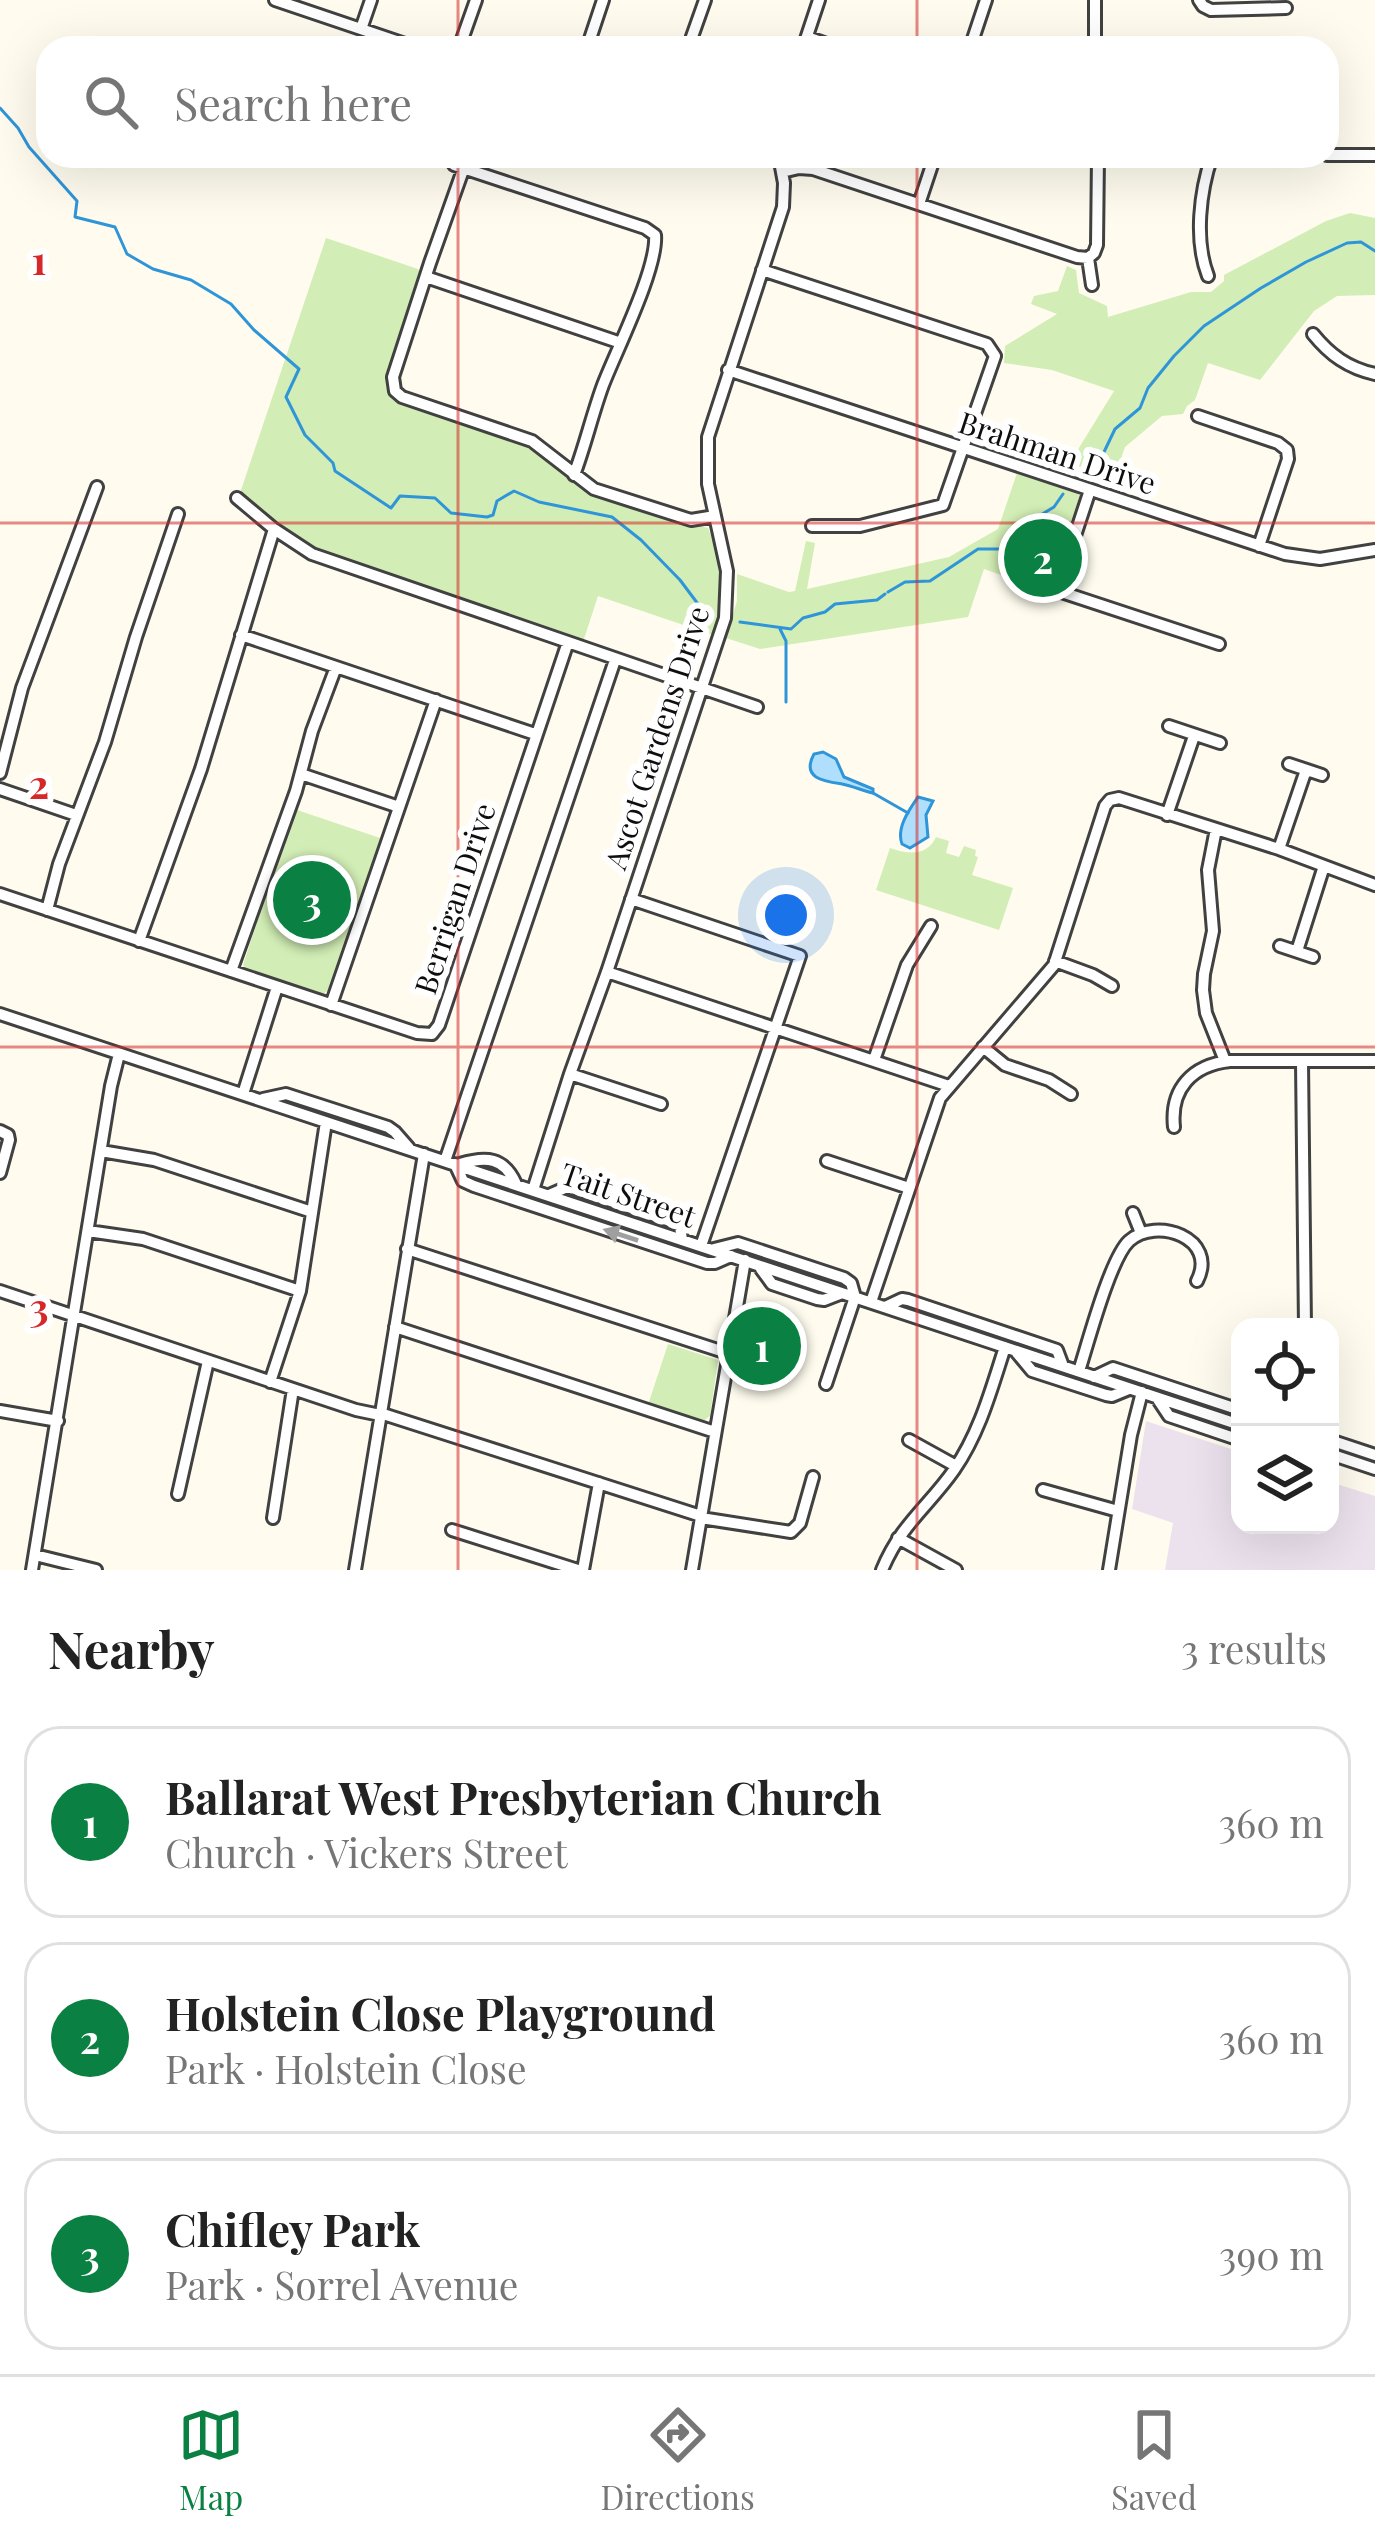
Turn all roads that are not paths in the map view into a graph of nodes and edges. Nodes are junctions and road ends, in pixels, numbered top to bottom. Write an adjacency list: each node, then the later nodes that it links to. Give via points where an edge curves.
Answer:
1 (275, 0): 11 (street)
2 (371, 0): 11 (street)
3 (476, 0): 13 (street)
4 (603, 0): 14 (street)
5 (705, 0): 15 (street)
6 (819, 0): 16 (street)
7 (986, 0): 17 (street)
8 (1095, 0): 18 (street)
9 (1199, 0): 10 (street, via 1211,10)
10 (1286, 8)
11 (361, 29): 12 (street)
12 (382, 36)
13 (463, 36)
14 (590, 36)
15 (692, 36)
16 (807, 36)
17 (974, 36)
18 (1095, 36)
19 (1339, 155): 20 (street)
20 (1375, 155)
21 (460, 168): 32 (street)
22 (476, 168): 35 (street, via 652,231 655,248)
23 (781, 168): 27 (street, Ascot Gardens Drive)
24 (931, 168): 28 (street)
25 (1098, 168): 29 (street, via 1097,245)
26 (1208, 168): 31 (street)
27 (782, 172): 28 (street, via 813,170); 30 (street, Ascot Gardens Drive, via 783,207)
28 (919, 204): 29 (street)
29 (1088, 258): 33 (street)
30 (762, 269): 36 (street, Ascot Gardens Drive); 39 (street, via 989,345 994,360)
31 (1208, 275)
32 (426, 277): 35 (street); 40 (street, via 394,391 532,441)
33 (1092, 285)
34 (1313, 334): 37 (street, via 1337,359)
35 (621, 343): 40 (street)
36 (728, 370): 39 (street, Brahman Drive); 45 (street, Ascot Gardens Drive, via 707,445)
37 (1375, 374)
38 (1198, 416): 48 (street, via 1287,450)
39 (965, 448): 41 (street, Brahman Drive); 46 (street, via 941,507 860,526)
40 (574, 475): 45 (street, via 691,520)
41 (1078, 486): 48 (street, Brahman Drive); 51 (street)
42 (97, 488): 66 (street, via 22,688)
43 (237, 497): 47 (street)
44 (178, 514): 71 (street)
45 (716, 516): 57 (street, Ascot Gardens Drive, via 728,594)
46 (812, 526)
47 (274, 530): 52 (street); 53 (street, via 312,554)
48 (1259, 546): 49 (street, Brahman Drive, via 1311,559)
49 (1375, 550)
50 (1016, 577): 51 (street)
51 (1057, 590): 54 (street)
52 (241, 635): 56 (street); 81 (street)
53 (568, 642): 55 (street); 61 (street, Berrigan Drive)
54 (1219, 644)
55 (615, 660): 57 (street); 111 (street)
56 (336, 667): 58 (street); 67 (street)
57 (702, 688): 59 (street); 78 (street, Ascot Gardens Drive)
58 (436, 700): 61 (street); 70 (street)
59 (757, 706)
60 (1168, 726): 62 (street)
61 (535, 734): 90 (street, Berrigan Drive, via 437,1029 422,1035)
62 (1194, 736): 63 (street); 72 (street)
63 (1220, 743)
64 (1289, 764): 65 (street)
65 (1306, 770): 68 (street); 74 (street)
66 (0, 773)
67 (301, 775): 70 (street); 86 (street)
68 (1322, 775)
69 (0, 789): 71 (street)
70 (399, 807): 90 (street)
71 (76, 815): 79 (street)
72 (1167, 815): 73 (street); 85 (street, via 1129,802 1109,805)
73 (1216, 829): 74 (street); 96 (street, via 1203,990)
74 (1280, 849): 75 (street)
75 (1324, 866): 76 (street); 83 (street)
76 (1375, 885)
77 (0, 894): 79 (street, Berrigan Drive)
78 (632, 899): 87 (street, Ascot Gardens Drive); 92 (street, via 800,956)
79 (47, 910): 81 (street, Berrigan Drive)
80 (931, 926): 95 (street, via 908,962)
81 (139, 941): 86 (street, Berrigan Drive)
82 (1280, 946): 83 (street)
83 (1297, 951): 84 (street)
84 (1313, 957)
85 (1055, 961): 88 (street); 93 (street)
86 (231, 971): 89 (street, Berrigan Drive)
87 (607, 972): 92 (street); 99 (street, Ascot Gardens Drive)
88 (1112, 986)
89 (277, 987): 90 (street, Berrigan Drive); 101 (street)
90 (332, 1005)
91 (0, 1016): 94 (street, Tait Street)
92 (776, 1029): 95 (street); 119 (street)
93 (983, 1047): 100 (street); 102 (street)
94 (119, 1054): 101 (street, Tait Street); 108 (street)
95 (874, 1060): 100 (street)
96 (1225, 1061): 98 (street); 106 (street, via 1183,1083)
97 (1375, 1061): 98 (street)
98 (1302, 1062): 130 (street)
99 (570, 1074): 104 (street); 114 (street, Ascot Gardens Drive)
100 (949, 1086): 113 (street)
101 (243, 1094): 103 (street, Tait Street)
102 (1071, 1094)
103 (259, 1100): 105 (street, Tait Street); 109 (street, via 281,1093 328,1107 392,1129)
104 (661, 1104)
105 (326, 1122): 109 (street, Tait Street); 115 (street)
106 (1174, 1127)
107 (0, 1131): 112 (street, via 9,1142)
108 (101, 1151): 115 (street, via 154,1160); 117 (street)
109 (417, 1152): 111 (street, Tait Street); 120 (street)
110 (827, 1161): 113 (street)
111 (452, 1163): 114 (street, Tait Street); 121 (street, one-way to 111, via 709,1264 474,1186)
112 (0, 1173)
113 (909, 1188): 127 (street)
114 (533, 1190): 119 (street, Tait Street, via 571,1188 673,1222 682,1240)
115 (312, 1213): 125 (street)
116 (1133, 1213): 118 (street)
117 (88, 1231): 125 (street, via 143,1239); 129 (street)
118 (1141, 1233): 123 (street, via 1196,1245 1203,1261); 136 (street, via 1118,1256)
119 (706, 1248): 121 (street, Tait Street); 126 (street, via 739,1244 847,1279)
120 (407, 1249): 131 (street); 133 (street)
121 (731, 1256): 122 (street, Tait Street)
122 (750, 1262): 126 (street, Tait Street, via 772,1284 816,1299); 133 (street)
123 (1197, 1282)
124 (0, 1291): 129 (street)
125 (300, 1292): 138 (street)
126 (848, 1295): 127 (street); 139 (street)
127 (871, 1302): 128 (street)
128 (885, 1307): 132 (street); 135 (street, via 908,1300 1056,1349)
129 (73, 1316): 134 (street); 146 (street)
130 (1305, 1318)
131 (394, 1327): 145 (street); 148 (street)
132 (1010, 1348): 135 (street); 141 (street, via 1030,1370 1109,1396); 154 (street)
133 (727, 1353): 148 (street)
134 (208, 1361): 138 (street); 159 (street)
135 (1064, 1366): 136 (street)
136 (1079, 1371): 137 (street)
137 (1094, 1377): 141 (street); 143 (street, via 1113,1368)
138 (270, 1382): 140 (street)
139 (826, 1384)
140 (293, 1389): 145 (street); 162 (street)
141 (1137, 1391): 142 (street); 160 (street)
142 (1157, 1398): 147 (street); 149 (street, via 1167,1415)
143 (1231, 1407)
144 (0, 1411): 146 (street)
145 (380, 1414): 157 (street); 168 (street)
146 (58, 1420): 165 (street)
147 (1231, 1422)
148 (715, 1432): 161 (street)
149 (1231, 1437)
150 (909, 1440): 154 (street)
151 (1339, 1443): 152 (street)
152 (1375, 1455)
153 (1339, 1457): 155 (street)
154 (956, 1466): 164 (street)
155 (1375, 1469)
156 (813, 1477): 161 (street, via 791,1532)
157 (599, 1483): 161 (street); 169 (street)
158 (1043, 1490): 160 (street)
159 (178, 1494)
160 (1118, 1511): 173 (street)
161 (701, 1517): 170 (street)
162 (273, 1518)
163 (452, 1530): 169 (street)
164 (898, 1538): 171 (street); 172 (street)
165 (35, 1555): 166 (street); 167 (street)
166 (32, 1570)
167 (95, 1570)
168 (355, 1570)
169 (581, 1570)
170 (692, 1570)
171 (882, 1570)
172 (956, 1570)
173 (1109, 1570)

